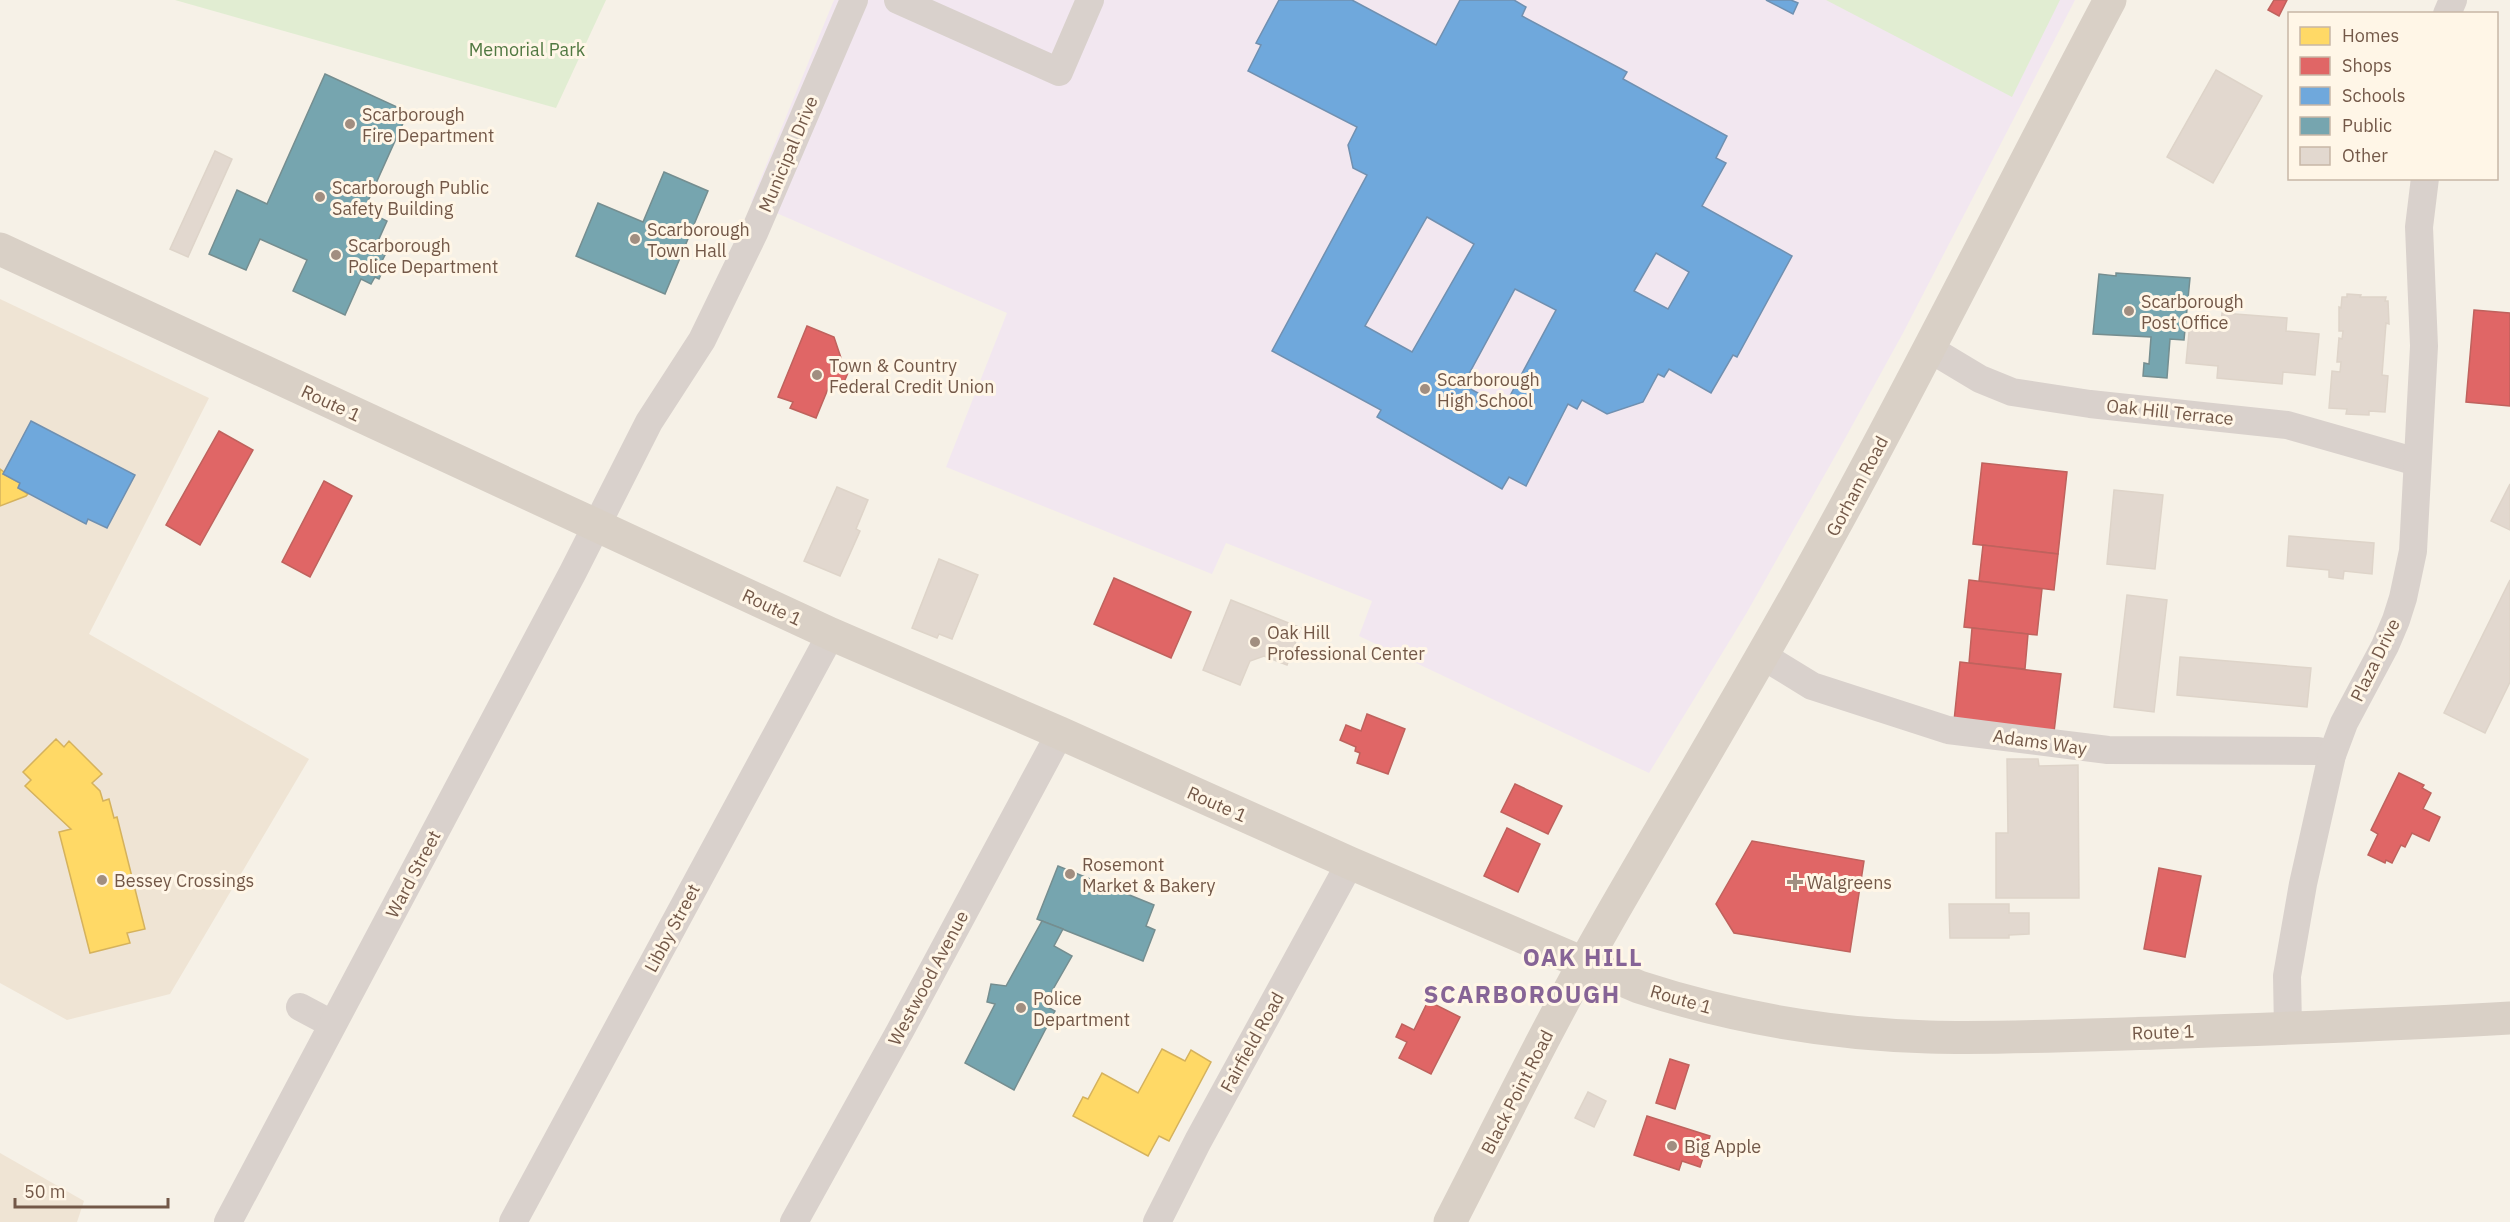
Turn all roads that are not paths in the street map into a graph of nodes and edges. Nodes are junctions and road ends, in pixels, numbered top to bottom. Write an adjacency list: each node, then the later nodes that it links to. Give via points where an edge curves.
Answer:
1 (854, 0): 9 (street, Municipal Drive, via 754,233 702,340 649,422)
2 (898, 0): 3 (street, via 1059,72)
3 (1090, 0)
4 (2110, 0): 7 (main road, Gorham Road)
5 (2425, 180): 8 (street, Plaza Drive, via 2420,227 2424,346)
6 (0, 249): 9 (main road, Route 1)
7 (1930, 349): 8 (street, Oak Hill Terrace, via 1980,380 2012,392 2288,425); 11 (main road, Gorham Road)
8 (2417, 462): 13 (street, Plaza Drive, via 2413,551 2403,598 2385,646 2344,723)
9 (597, 526): 10 (main road, Route 1); 18 (street, Ward Street)
10 (831, 634): 12 (main road, Route 1); 21 (street, Libby Street)
11 (1763, 656): 13 (street, Adams Way, via 1812,686 1948,730 2089,749 2318,751); 15 (main road, Gorham Road)
12 (1060, 733): 14 (main road, Route 1); 22 (street, Westwood Avenue)
13 (2332, 755): 19 (street, Plaza Drive, via 2287,976)
14 (1350, 863): 15 (main road, Route 1); 23 (street, Fairfield Road)
15 (1585, 962): 19 (main road, Route 1, via 1638,987 1696,1004 1811,1026 1893,1034 1982,1037); 24 (main road, Black Point Road)
16 (300, 1007): 18 (street)
17 (2510, 1018): 19 (main road, Route 1)
18 (332, 1024): 20 (street, Ward Street)
19 (2288, 1029)
20 (228, 1222)
21 (513, 1222)
22 (794, 1222)
23 (1157, 1222)
24 (1450, 1222)

